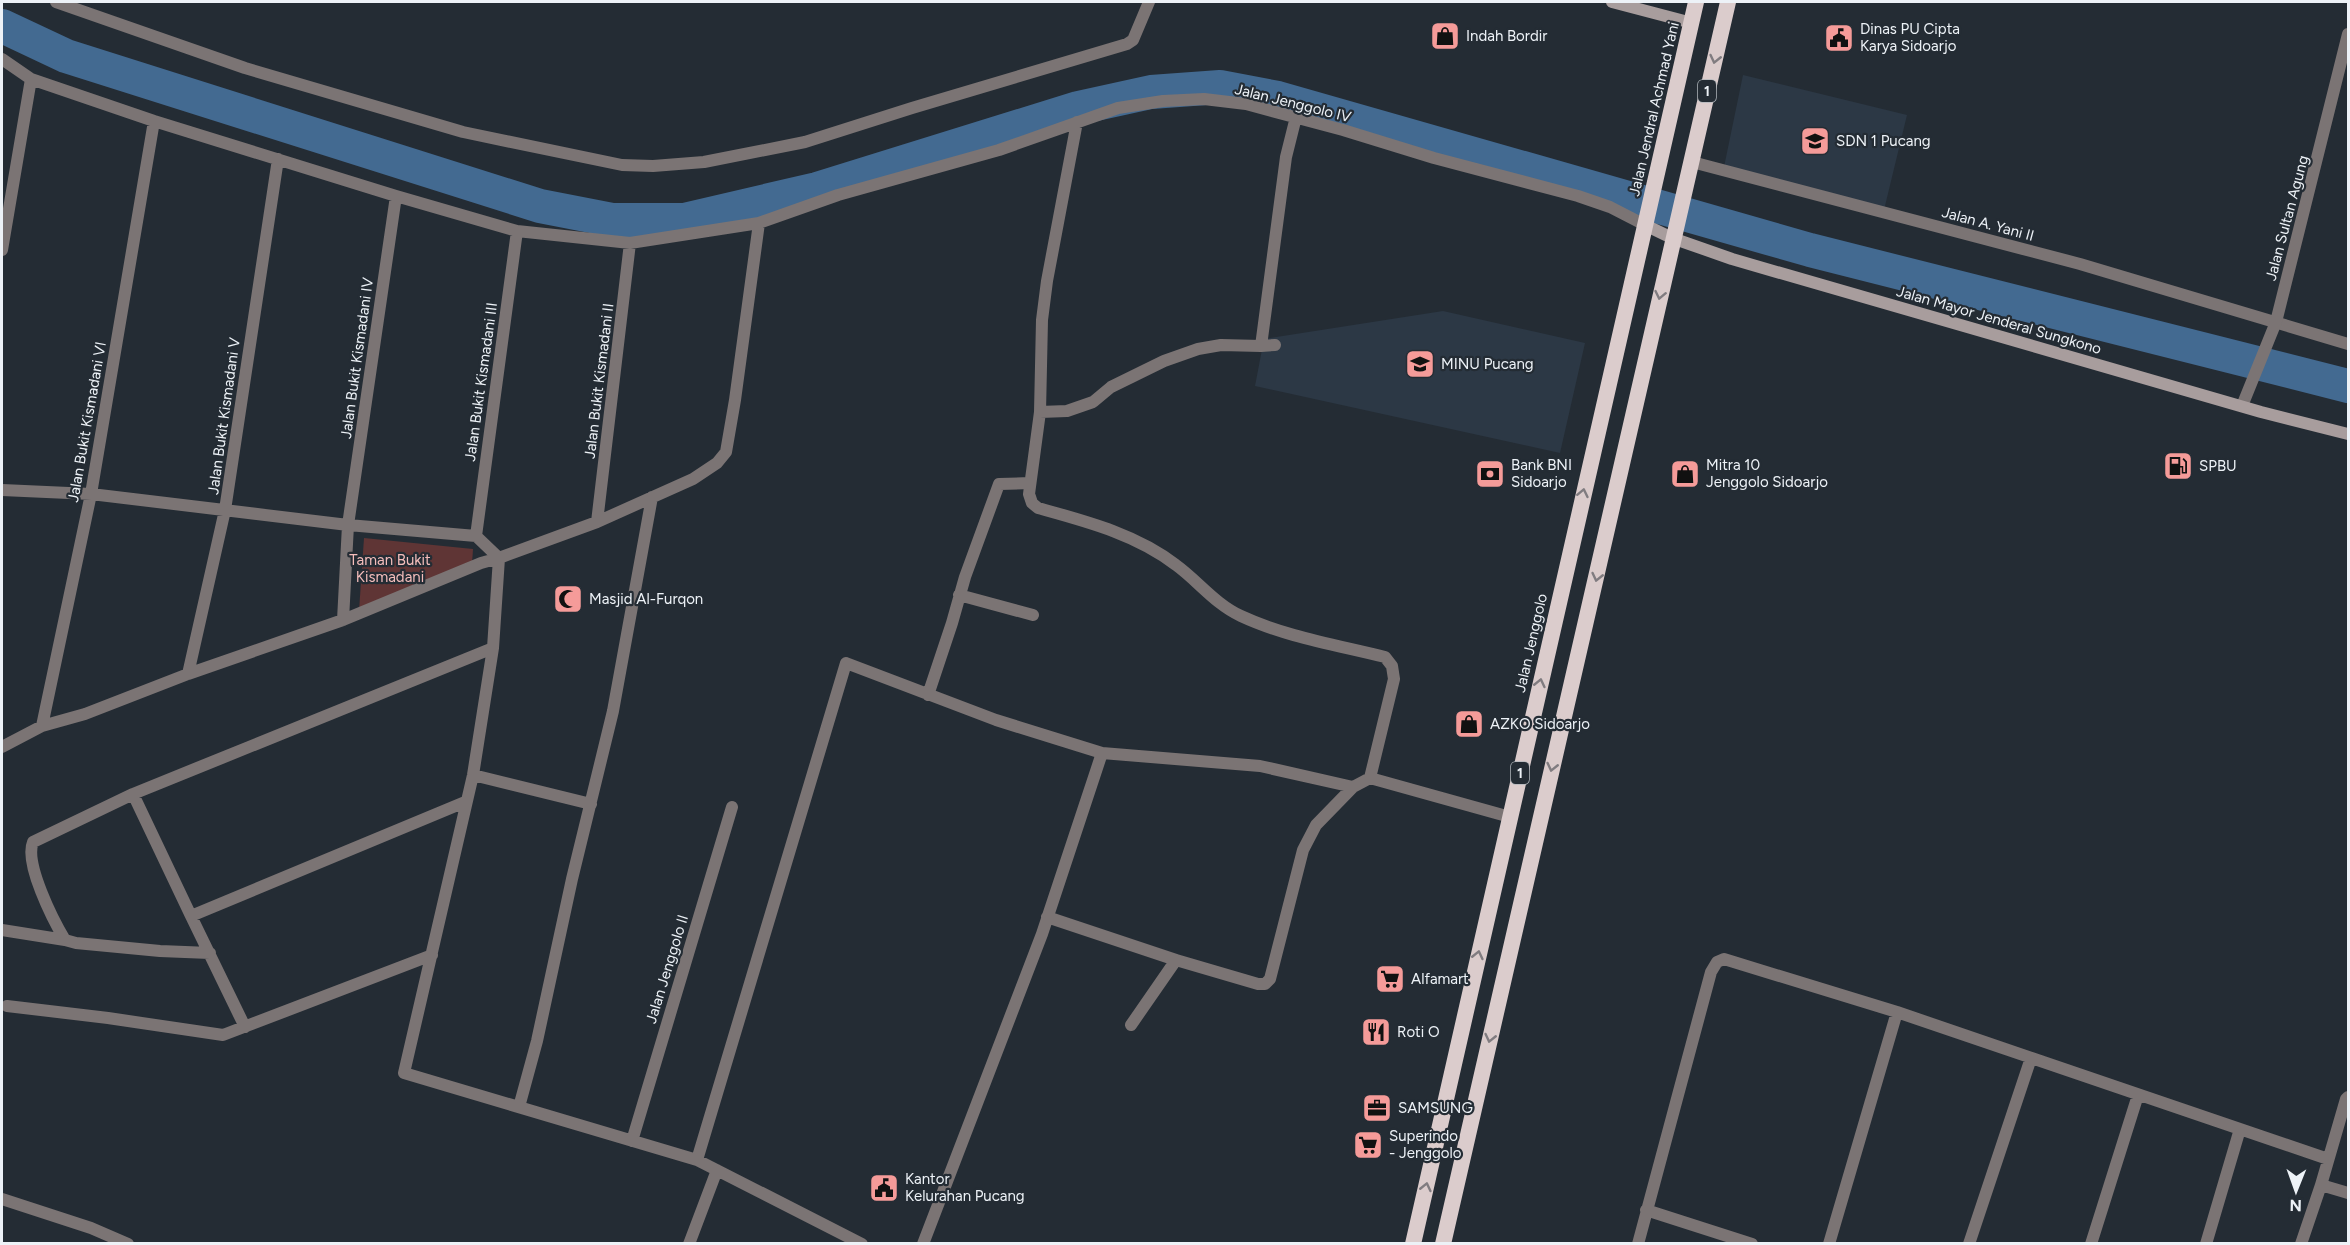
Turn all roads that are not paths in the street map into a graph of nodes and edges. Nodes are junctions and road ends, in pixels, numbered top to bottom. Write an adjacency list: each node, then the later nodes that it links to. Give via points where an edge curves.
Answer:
1 (56, 2): 2 (street, via 245,68 462,132 622,165 653,166 704,162 805,142 1127,44 1133,40)
2 (1149, 2)
3 (1612, 2): 6 (main road)
4 (1696, 2): 6 (highway, Jalan Jendral Achmad Yani / 1)
5 (1728, 2): 14 (highway, 1, one-way to 14)
6 (1692, 23): 17 (highway, Jalan Jendral Achmad Yani / 1)
7 (2349, 34): 22 (street, Jalan Sultan Agung)
8 (2, 59): 9 (street, Jalan Jenggolo IV)
9 (31, 79): 11 (street, Jalan Jenggolo IV); 21 (street)
10 (1296, 117): 12 (street, Jalan Jenggolo IV, via 1246,104 1204,99 1132,105); 17 (street, Jalan Jenggolo IV, via 1578,196); 24 (street, via 1286,157)
11 (154, 121): 13 (street, Jalan Jenggolo IV); 31 (street, Jalan Bukit Kismadani VI)
12 (1077, 122): 16 (street, Jalan Jenggolo IV, via 999,150 838,195); 27 (street, via 1042,320)
13 (278, 159): 15 (street, Jalan Jenggolo IV); 33 (street, Jalan Bukit Kismadani V)
14 (1692, 162): 19 (highway, 1); 22 (street, Jalan A. Yani II, via 2079,264)
15 (396, 196): 18 (street, Jalan Jenggolo IV); 35 (street, Jalan Bukit Kismadani IV)
16 (759, 223): 20 (street, Jalan Jenggolo IV); 32 (street, via 726,452 693,479)
17 (1645, 225): 19 (main road, Jalan Mayor Jenderal Sungkono); 54 (highway, Jalan Jenggolo / 1, one-way to 17)
18 (517, 231): 20 (street, Jalan Jenggolo IV); 36 (street, Jalan Bukit Kismadani III)
19 (1672, 238): 26 (main road, Jalan Mayor Jenderal Sungkono, via 1732,259); 84 (highway, 1, one-way to 84)
20 (630, 243): 34 (street, Jalan Bukit Kismadani II)
21 (2, 250)
22 (2276, 322): 23 (street, Jalan A. Yani II); 26 (street, Jalan Sultan Agung)
23 (2349, 344)
24 (1261, 345): 25 (street); 27 (street, via 1198,349 1111,387 1093,402 1067,411)
25 (1275, 345)
26 (2242, 406): 28 (main road, Jalan Mayor Jenderal Sungkono)
27 (1040, 412): 29 (street)
28 (2349, 434)
29 (1030, 483): 38 (street, via 999,484); 48 (street, via 1029,494 1038,508 1134,538 1176,564 1238,615 1281,632 1385,657 1392,666 1394,679)
30 (2, 490): 31 (street)
31 (91, 494): 33 (street); 44 (street, Jalan Bukit Kismadani VI)
32 (652, 497): 34 (street); 52 (street, via 613,711)
33 (225, 510): 35 (street); 42 (street, Jalan Bukit Kismadani V)
34 (597, 522): 37 (street)
35 (348, 525): 36 (street); 40 (street, Jalan Bukit Kismadani IV)
36 (476, 536): 37 (street)
37 (499, 558): 40 (street); 41 (street)
38 (959, 595): 39 (street); 43 (street)
39 (1033, 615)
40 (343, 620): 42 (street)
41 (493, 648): 47 (street); 50 (street)
42 (188, 674): 44 (street, via 85,714)
43 (928, 695): 46 (street); 73 (street, via 846,663)
44 (42, 726): 45 (street)
45 (2, 747)
46 (1102, 753): 49 (street, via 1260,766); 56 (street)
47 (473, 775): 51 (street); 52 (street)
48 (1370, 778): 49 (street); 54 (street)
49 (1353, 787): 61 (street, via 1316,825 1303,850 1270,980 1258,984)
50 (133, 794): 55 (street); 58 (street, via 33,842 30,855 49,913)
51 (465, 802): 55 (street); 60 (street)
52 (591, 804): 69 (street)
53 (732, 807): 71 (street, Jalan Jenggolo II)
54 (1510, 817): 83 (highway, Jalan Jenggolo / 1, one-way to 54)
55 (191, 916): 59 (street)
56 (1047, 917): 61 (street); 82 (street)
57 (2, 930): 58 (street)
58 (64, 940): 59 (street)
59 (210, 953): 65 (street)
60 (432, 955): 65 (street); 69 (street, via 404,1074)
61 (1176, 960): 64 (street)
62 (7, 1006): 65 (street, via 211,1034 223,1035)
63 (1897, 1011): 66 (street); 78 (street, via 1730,960 1718,962 1711,972); 87 (street)
64 (1131, 1025)
65 (245, 1027)
66 (2031, 1058): 67 (street); 88 (street)
67 (2138, 1095): 70 (street); 89 (street)
68 (2349, 1097): 72 (street)
69 (519, 1107): 71 (street)
70 (2240, 1129): 72 (street); 90 (street)
71 (632, 1141): 73 (street)
72 (2328, 1159): 75 (street)
73 (697, 1160): 74 (street)
74 (717, 1170): 80 (street); 81 (street)
75 (2321, 1185): 76 (street); 91 (street)
76 (2349, 1193)
77 (2, 1199): 79 (street)
78 (1646, 1210): 85 (street); 86 (street)
79 (128, 1244)
80 (689, 1244)
81 (862, 1244)
82 (923, 1244)
83 (1413, 1244)
84 (1443, 1244)
85 (1638, 1244)
86 (1752, 1244)
87 (1830, 1244)
88 (1969, 1244)
89 (2091, 1244)
90 (2206, 1244)
91 (2301, 1244)

